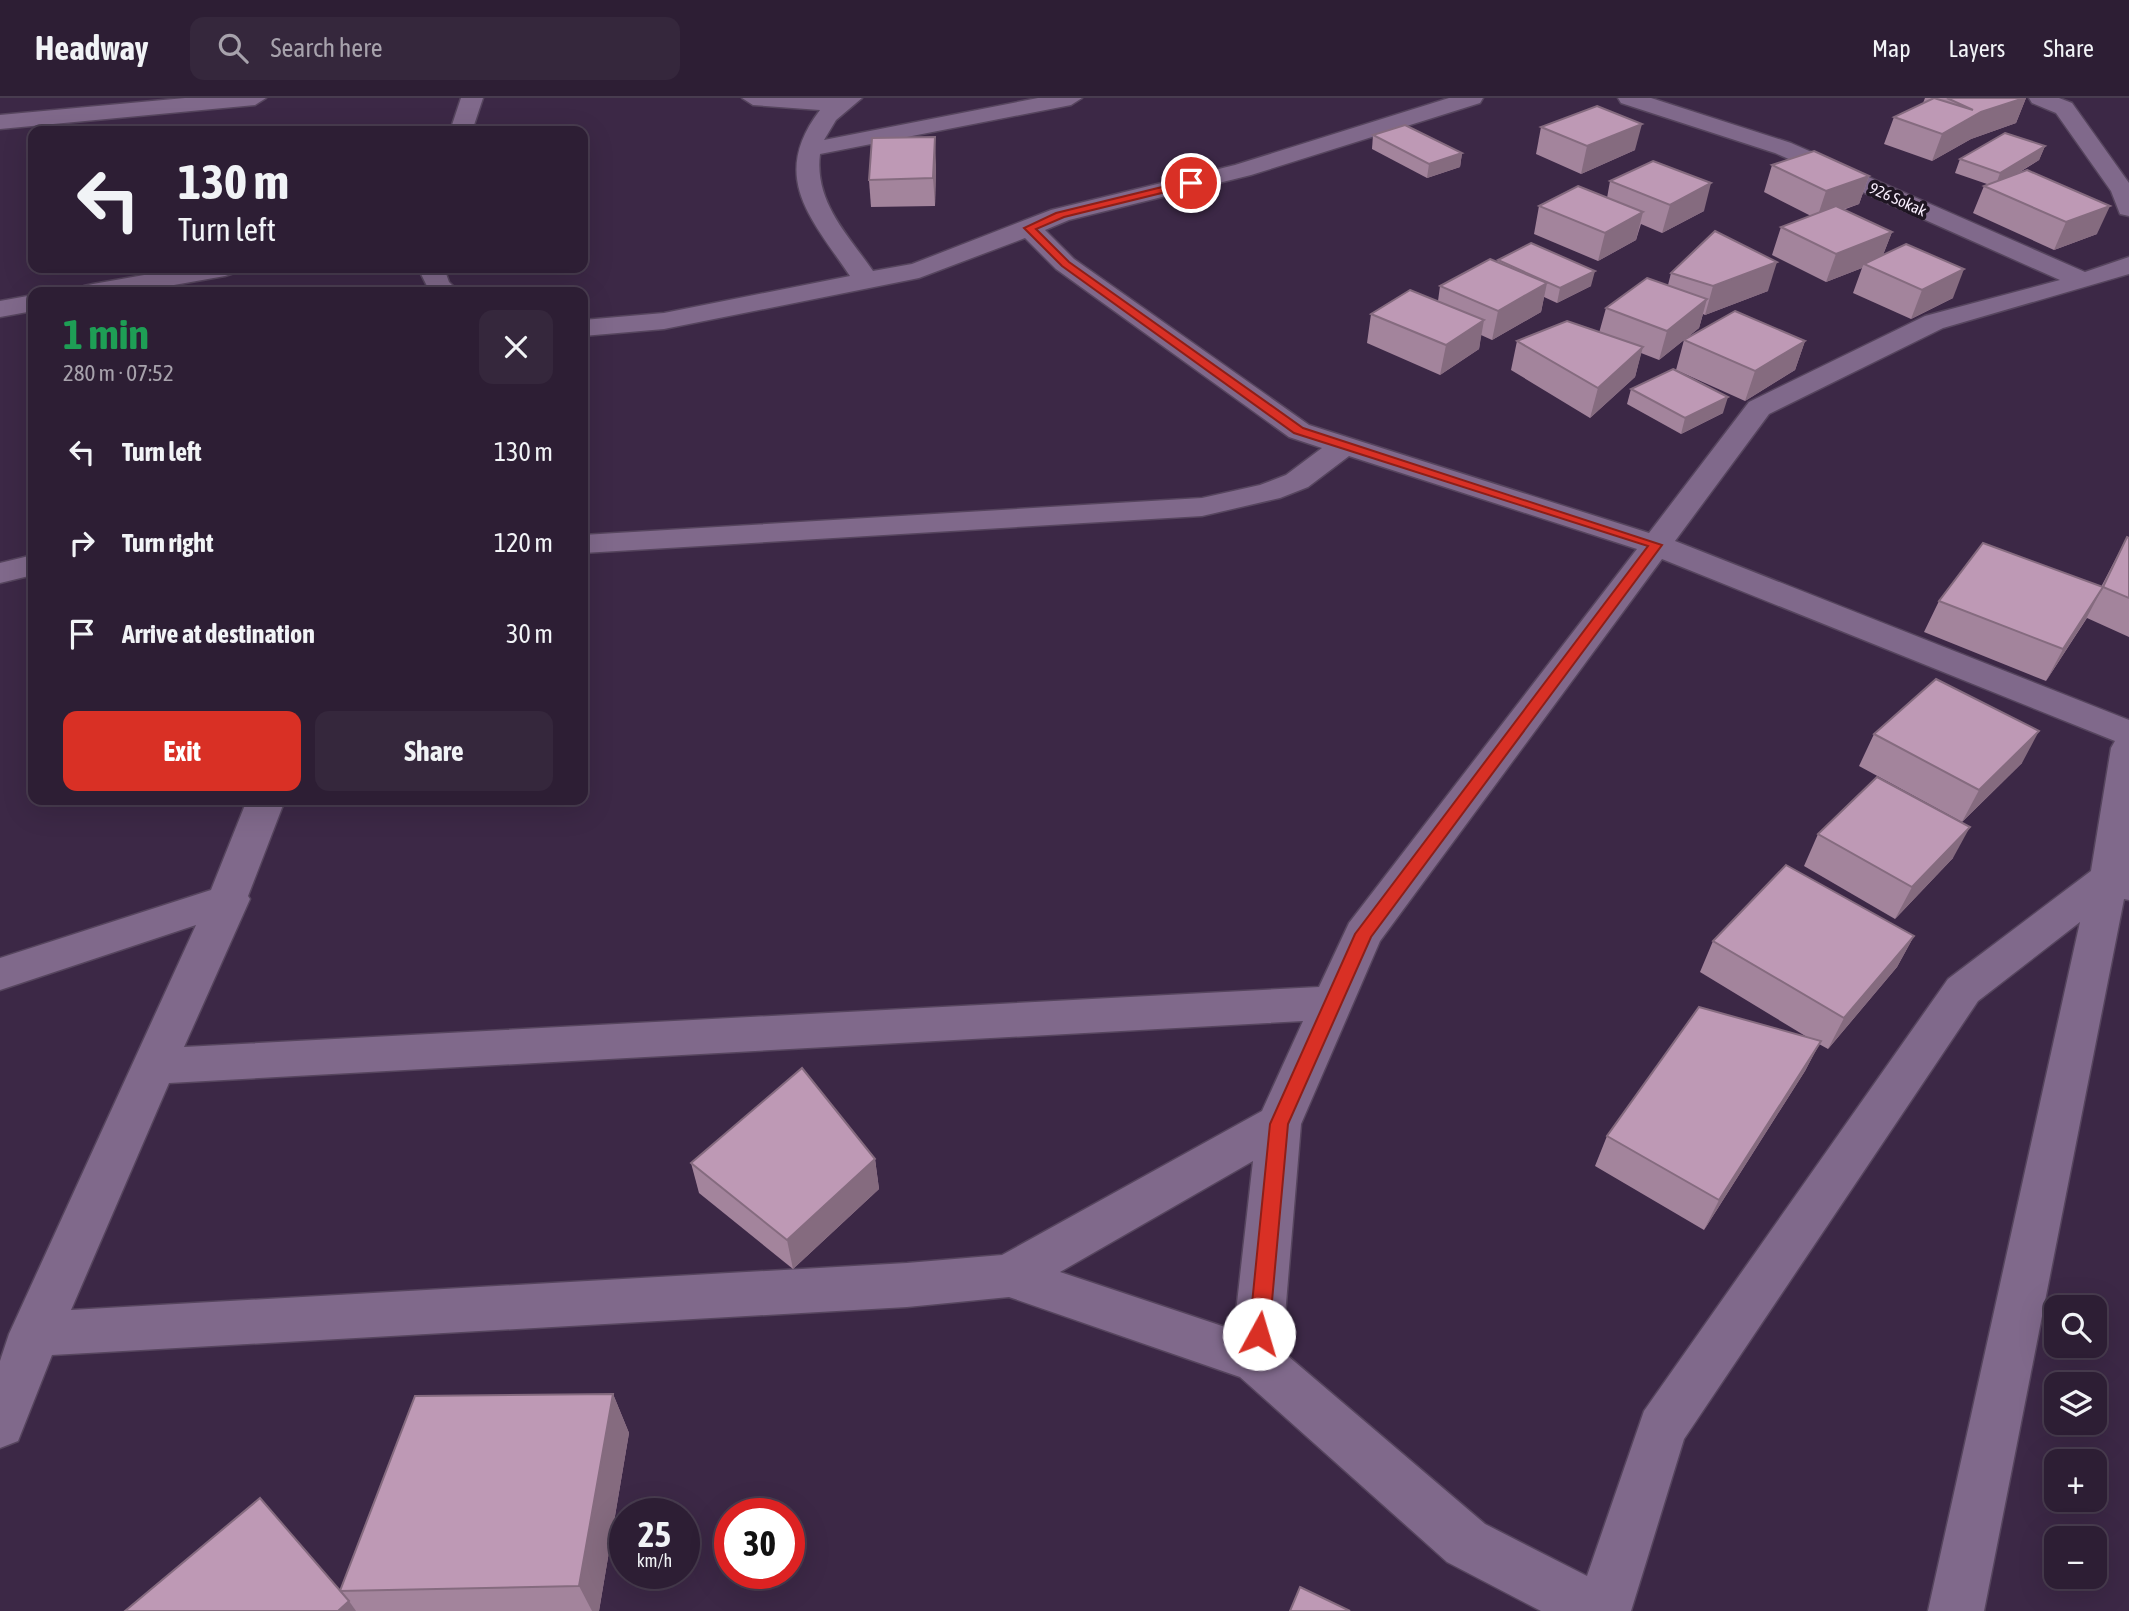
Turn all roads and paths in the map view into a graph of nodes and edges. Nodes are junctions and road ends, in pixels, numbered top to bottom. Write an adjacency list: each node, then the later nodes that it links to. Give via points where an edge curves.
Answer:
1 (256, 98): 9 (street)
2 (472, 98): 10 (street)
3 (753, 98): 8 (street)
4 (1071, 98): 11 (street)
5 (1472, 98): 13 (street, via 1243,170 1060,215)
6 (1629, 98): 17 (street, 926 Sokak, via 1783,148)
7 (2040, 98): 12 (street, via 2064,108)
8 (843, 102): 11 (street, via 818,127)
9 (0, 122)
10 (463, 126)
11 (808, 150): 16 (street, via 811,195)
12 (2127, 197)
13 (1029, 228): 16 (street, via 919,270); 22 (street, via 1065,264 1299,431)
14 (2129, 265): 17 (street)
15 (198, 273): 18 (street)
16 (866, 280): 21 (street, via 664,321)
17 (2084, 281): 24 (street, via 1934,322 1759,408)
18 (120, 287)
19 (28, 304): 20 (street)
20 (0, 309)
21 (588, 328)
22 (1345, 445): 23 (street, via 1297,481 1202,507); 24 (street)
23 (588, 544)
24 (1656, 545): 27 (street); 33 (street, via 1363,934)
25 (28, 566): 26 (street)
26 (0, 573)
27 (2129, 733)
28 (2129, 748): 30 (street)
29 (264, 805): 31 (street)
30 (2119, 882): 40 (street, via 1963,990 1662,1428); 41 (street)
31 (230, 899): 32 (street); 34 (street)
32 (0, 974)
33 (1333, 1003): 34 (street); 35 (street)
34 (153, 1066): 37 (street)
35 (1279, 1124): 36 (street); 38 (street)
36 (1009, 1276): 37 (street); 38 (street)
37 (34, 1334): 39 (street)
38 (1256, 1360): 40 (street, via 1466,1543)
39 (0, 1424)
40 (1601, 1611)
41 (1956, 1611)

